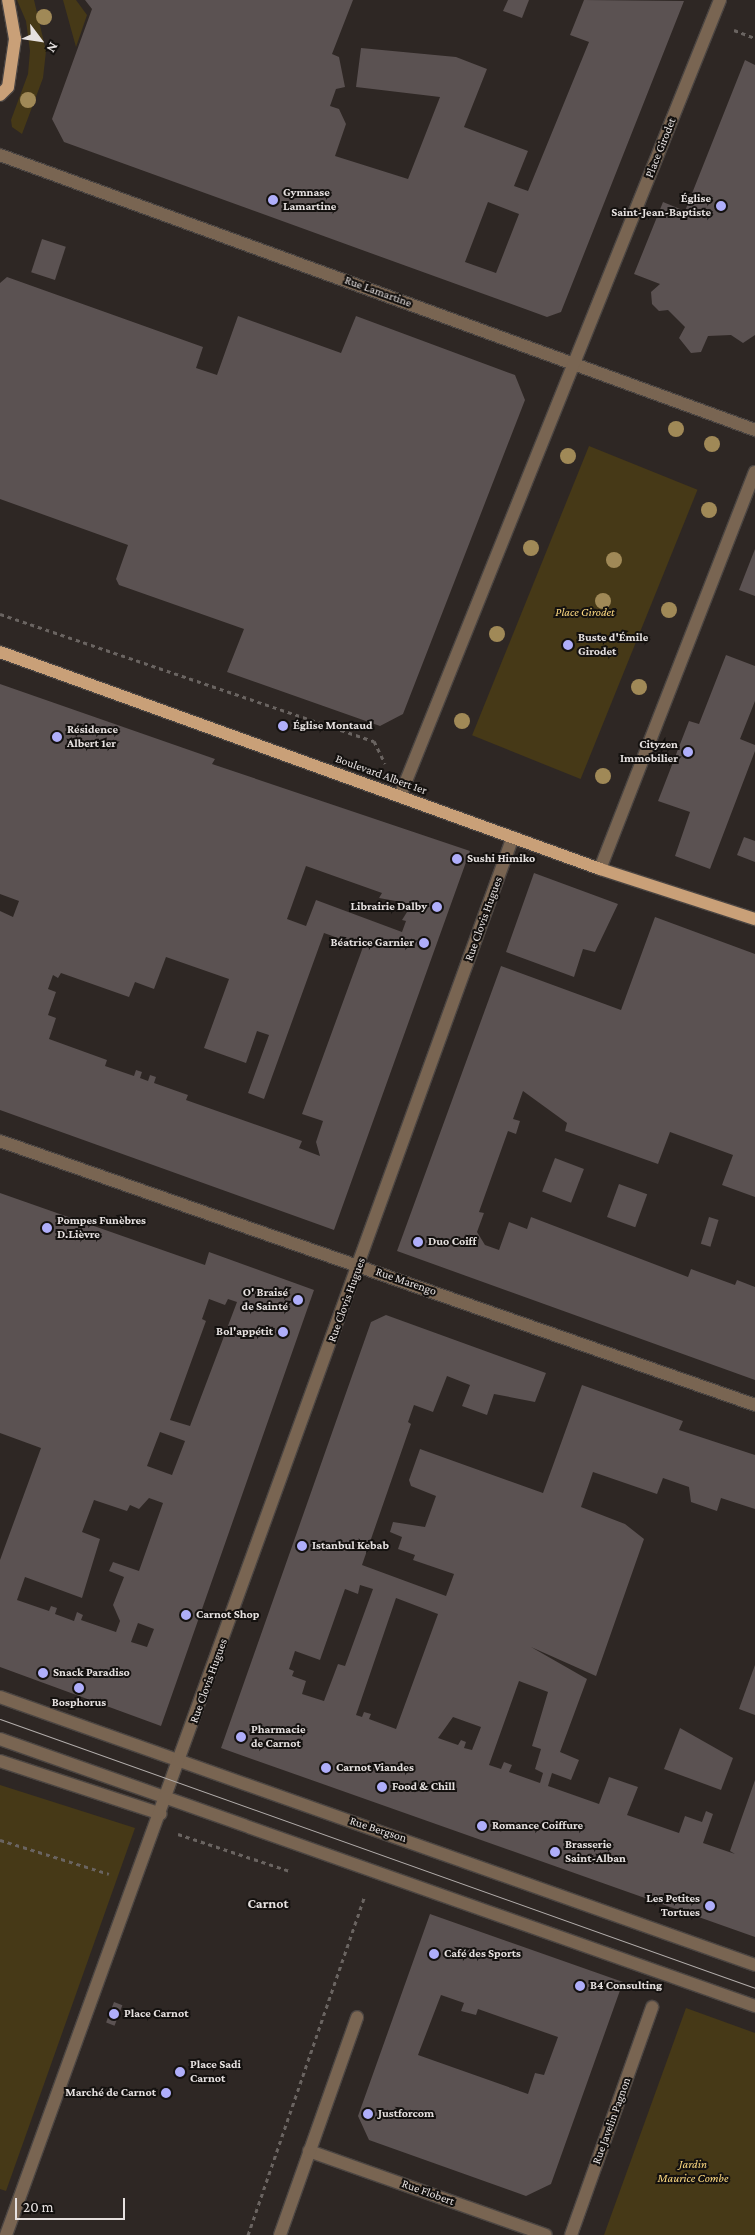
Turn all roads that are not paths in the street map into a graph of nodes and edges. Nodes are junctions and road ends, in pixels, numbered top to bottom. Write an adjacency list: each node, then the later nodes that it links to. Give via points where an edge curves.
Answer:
1 (8, 0): 3 (main road, via 15,39 8,86)
2 (720, 0): 5 (street, Place Girodet)
3 (0, 95)
4 (0, 155): 5 (street, Rue Lamartine)
5 (575, 363): 6 (street, Rue Lamartine); 9 (street, Place Girodet)
6 (755, 430)
7 (755, 472): 11 (street)
8 (0, 652): 9 (main road, Boulevard Albert 1er)
9 (400, 796): 10 (main road, Boulevard Albert 1er)
10 (513, 838): 11 (main road, Boulevard Albert 1er); 14 (street, Rue Clovis Hugues)
11 (600, 869): 12 (main road, Boulevard Albert 1er)
12 (755, 919)
13 (0, 1141): 14 (street, Rue Marengo)
14 (359, 1266): 15 (street, Rue Marengo); 19 (street, Rue Clovis Hugues)
15 (755, 1405)
16 (0, 1698): 19 (street, Rue Bergson)
17 (0, 1739): 20 (street)
18 (0, 1761): 21 (street)
19 (180, 1762): 20 (street); 22 (street, Rue Bergson)
20 (167, 1797): 21 (street); 23 (street)
21 (161, 1814): 27 (street)
22 (755, 1965)
23 (755, 2006)
24 (652, 2007): 30 (street, Rue Javelin Pagnon)
25 (357, 2018): 26 (street)
26 (309, 2151): 28 (street); 29 (street, Rue Flobert)
27 (6, 2235)
28 (280, 2235)
29 (546, 2235)
30 (571, 2235)

